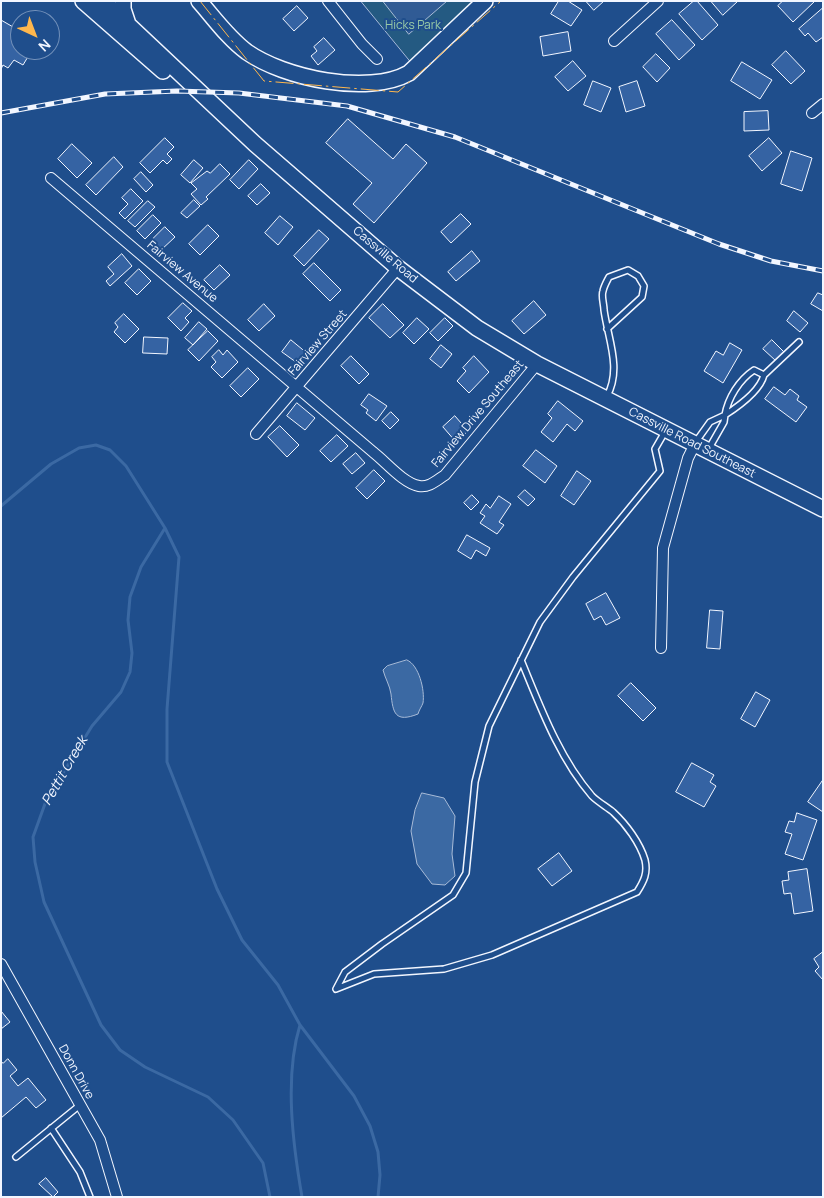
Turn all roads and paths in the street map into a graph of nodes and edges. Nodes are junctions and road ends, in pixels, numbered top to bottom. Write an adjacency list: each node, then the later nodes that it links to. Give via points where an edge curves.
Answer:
1 (83, 1): 13 (main road, Cassville Road, via 198,101)
2 (103, 1): 8 (main road, Cassville Road)
3 (123, 1): 8 (main road)
4 (199, 1): 6 (main road, via 238,44 266,63 310,78 364,83 388,82 409,73)
5 (328, 1): 10 (street)
6 (485, 1)
7 (658, 1): 9 (street)
8 (128, 24): 13 (main road, Cassville Road)
9 (614, 41)
10 (377, 59)
11 (823, 104): 12 (street)
12 (812, 113)
13 (222, 115): 15 (main road, Cassville Road)
14 (51, 178): 21 (street, Fairview Avenue)
15 (398, 268): 18 (main road, Cassville Road, via 477,328); 21 (street, Fairview Street)
16 (608, 329): 16 (lane, via 602,292 609,277 628,270 638,276 644,286 642,297); 22 (lane, via 615,368 614,384)
17 (799, 342): 19 (lane)
18 (537, 364): 20 (main road, Cassville Road); 21 (street, Fairview Drive Southeast, via 445,475 420,487 373,452)
19 (764, 375): 23 (lane, via 762,382); 23 (lane, via 754,370 744,376 727,404)
20 (561, 377): 22 (main road, Cassville Road Southeast)
21 (297, 386): 25 (street, Fairview Street)
22 (606, 399): 24 (main road, Cassville Road Southeast)
23 (725, 416): 26 (lane, via 724,422); 26 (lane, via 710,422)
24 (666, 430): 26 (main road, Cassville Road Southeast); 29 (lane, via 655,450 660,471 556,599)
25 (256, 434)
26 (701, 447): 27 (main road, Cassville Road Southeast); 28 (street, via 688,458 663,548)
27 (823, 509)
28 (661, 648)
29 (521, 660): 29 (lane, via 540,706 572,766 593,797 614,813 635,838 645,860 646,877 637,892 492,956 444,970 374,974 336,989 345,972 453,895 466,873 475,782 489,726)
30 (2, 967): 31 (street, Donn Drive)
31 (80, 1105): 32 (lane); 35 (street, Donn Drive, via 100,1140)
32 (51, 1128): 33 (lane); 34 (lane, via 80,1172)
33 (16, 1157)
34 (90, 1197)
35 (117, 1197)

